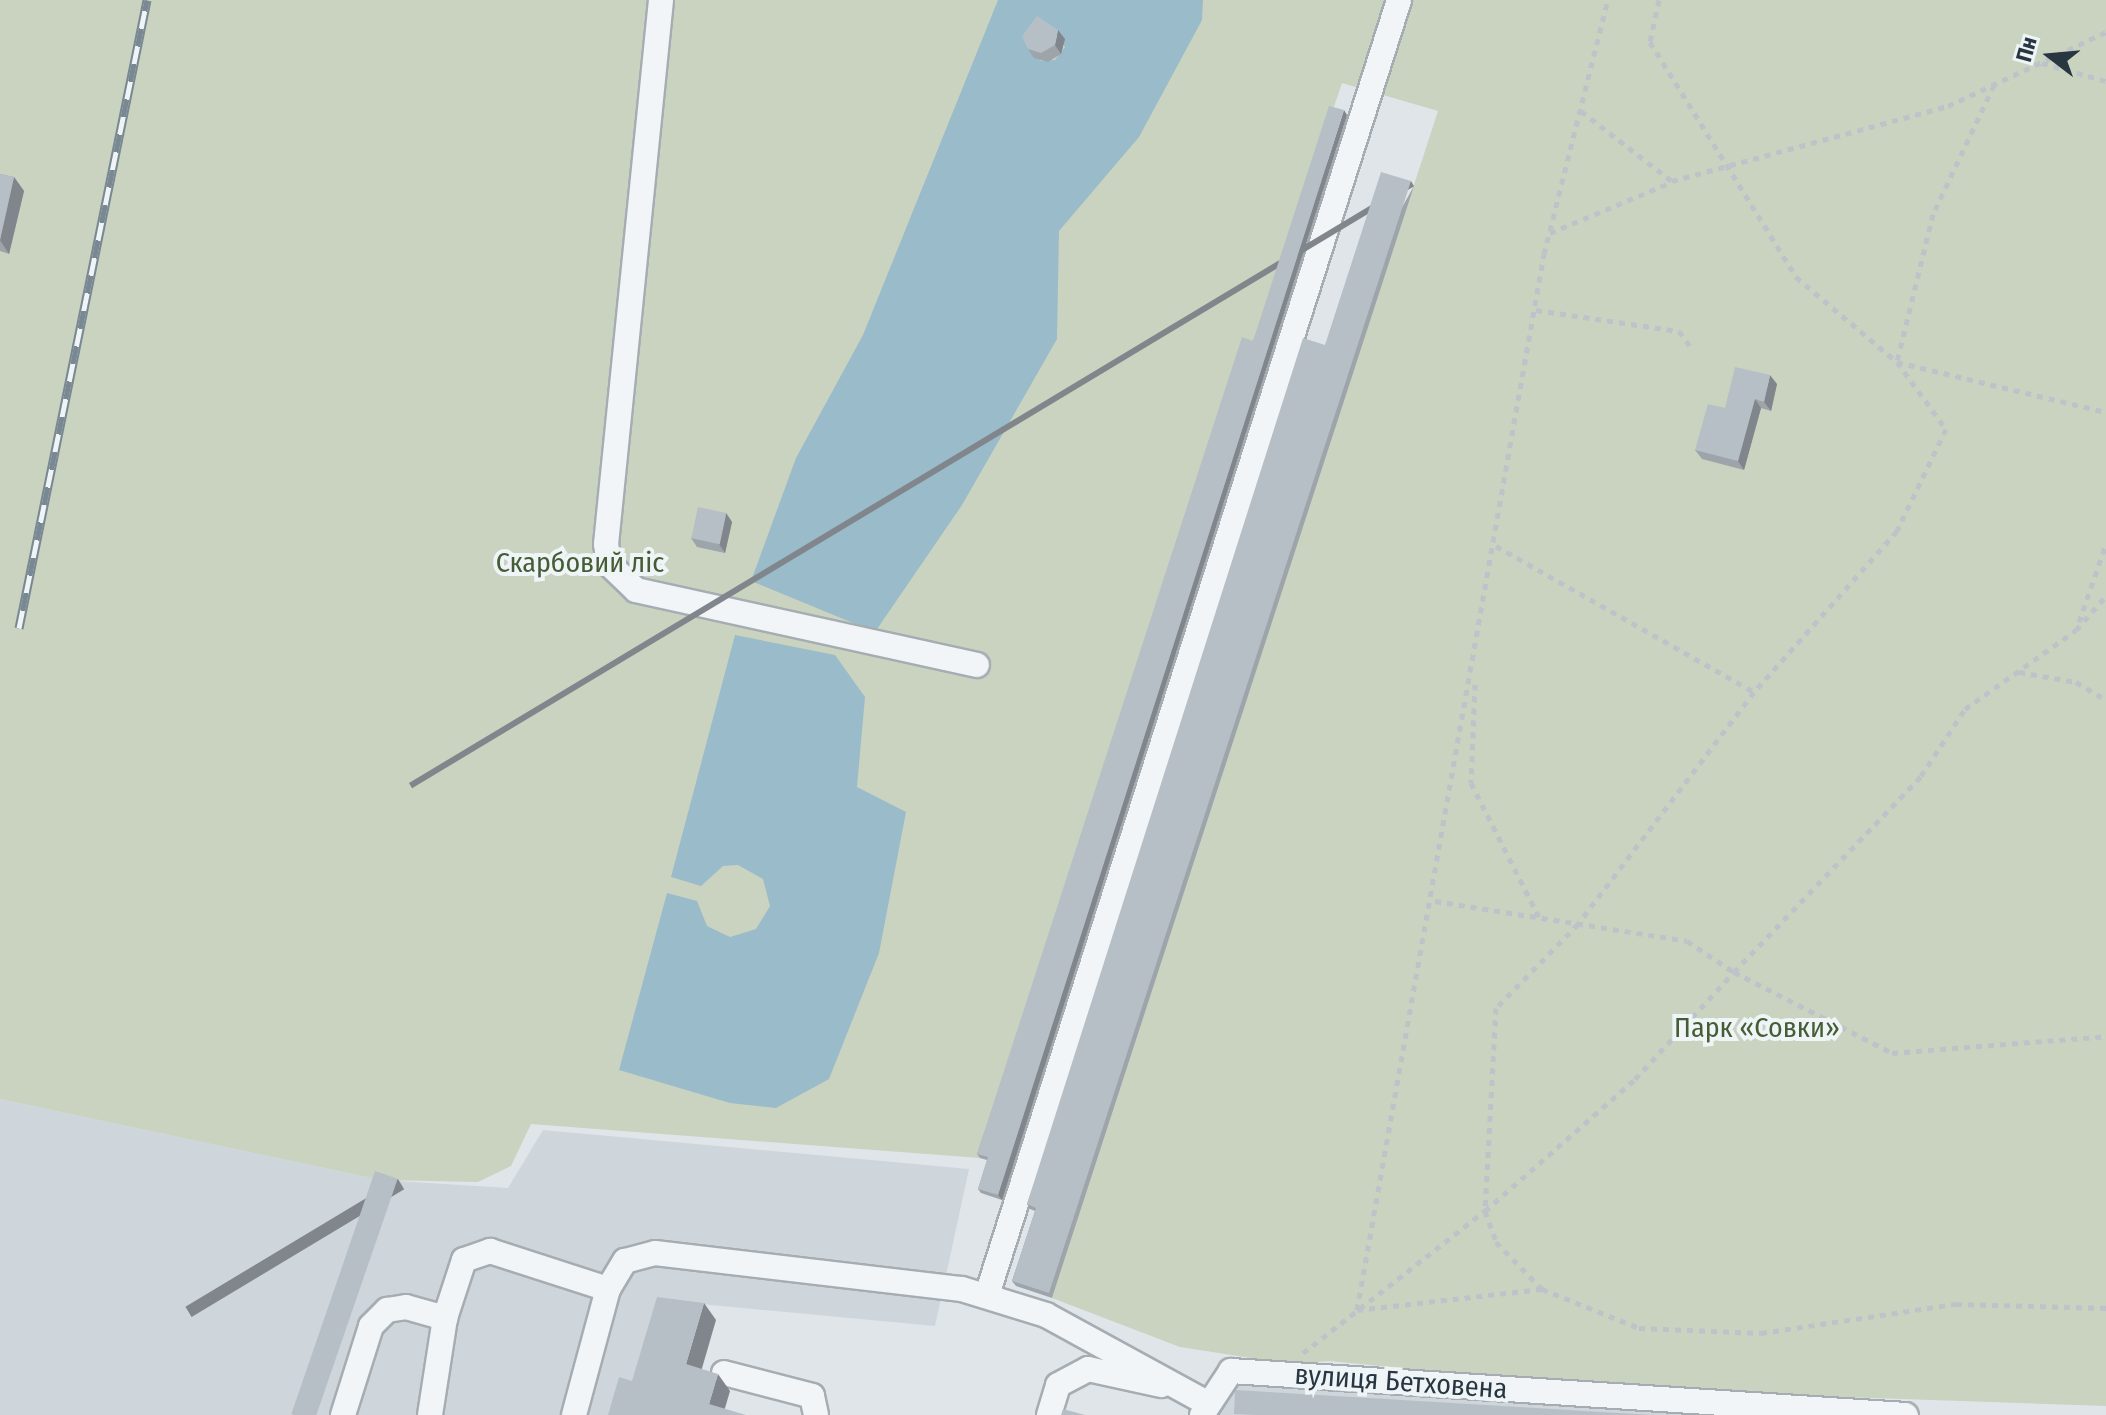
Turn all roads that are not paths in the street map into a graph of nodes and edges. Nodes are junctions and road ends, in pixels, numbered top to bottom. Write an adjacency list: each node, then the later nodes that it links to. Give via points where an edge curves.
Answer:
1 (661, 0): 3 (street, via 609,564 636,590)
2 (1399, 0): 5 (street)
3 (977, 665)
4 (608, 1289): 5 (street, via 625,1261 655,1253); 6 (street, via 476,1252 454,1277); 12 (street)
5 (987, 1295): 8 (street, via 1046,1315)
6 (445, 1318): 10 (street, via 387,1310 371,1326); 11 (street)
7 (724, 1373): 13 (street, via 812,1396)
8 (1168, 1381): 9 (street); 14 (street, via 1157,1388 1088,1369 1058,1385)
9 (1204, 1409): 15 (street, вулиця Бетховена, via 1231,1371)
10 (343, 1415)
11 (430, 1415)
12 (574, 1415)
13 (816, 1415)
14 (1049, 1415)
15 (1906, 1415)

